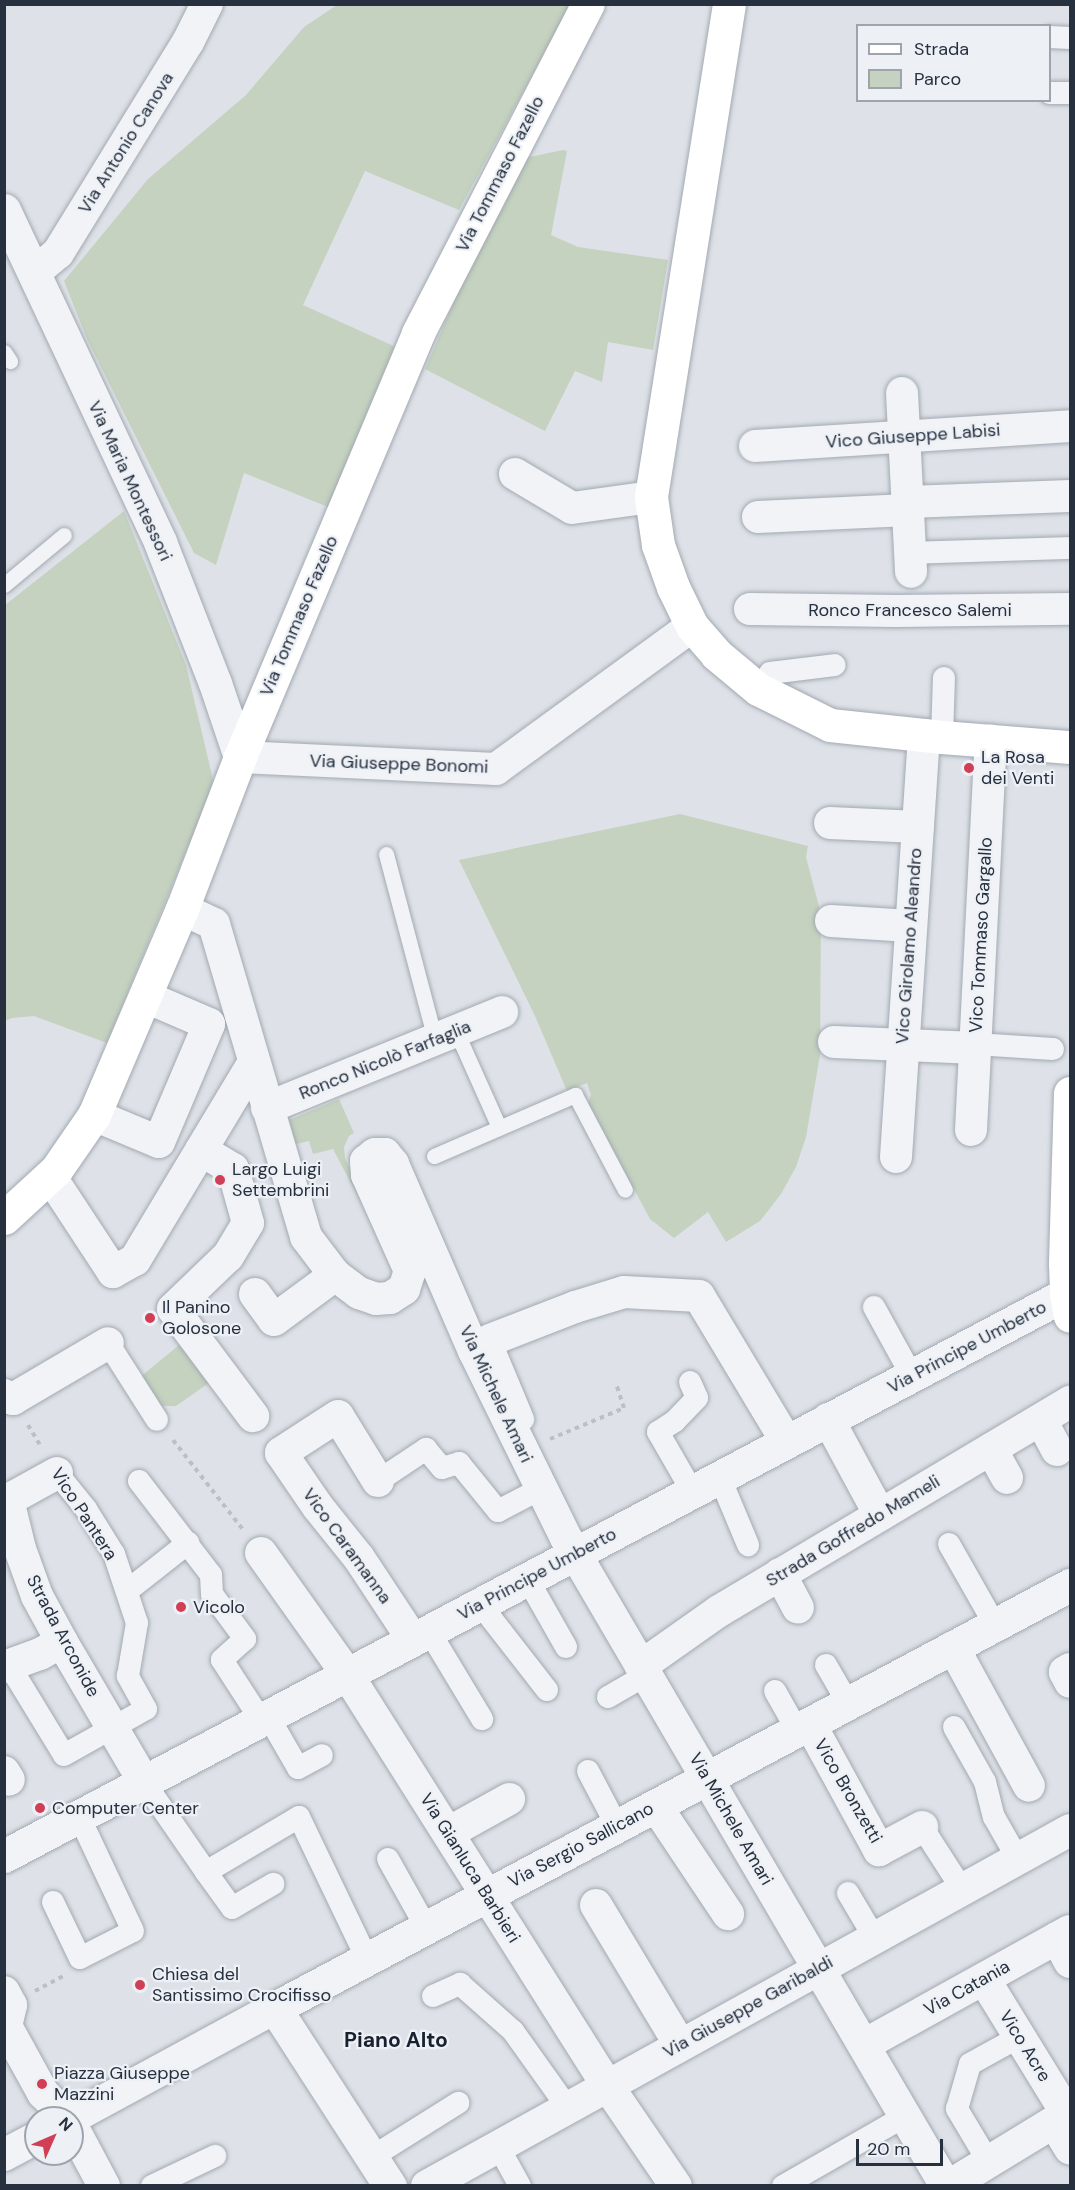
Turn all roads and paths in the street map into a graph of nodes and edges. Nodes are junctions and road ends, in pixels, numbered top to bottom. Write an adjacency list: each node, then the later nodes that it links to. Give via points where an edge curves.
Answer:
1 (207, 4): 9 (street, Via Antonio Canova, via 188,42 58,253)
2 (588, 4): 32 (main road, Via Tommaso Fazello, via 418,333)
3 (729, 4): 16 (main road)
4 (1051, 37): 5 (street)
5 (1071, 38)
6 (1051, 93): 7 (street)
7 (1071, 93)
8 (4, 210): 9 (street, Via Maria Montessori)
9 (34, 273): 32 (street, Via Maria Montessori, via 160,542)
10 (902, 393): 12 (street)
11 (1071, 426): 12 (street, Vico Giuseppe Labisi)
12 (904, 438): 13 (street, Vico Giuseppe Labisi); 17 (street)
13 (755, 446)
14 (514, 474): 16 (street, via 572,508)
15 (1071, 496): 17 (street)
16 (651, 497): 25 (main road, via 658,545)
17 (908, 506): 18 (street); 21 (street)
18 (758, 517)
19 (64, 535): 22 (lane)
20 (1071, 548): 21 (street)
21 (911, 563)
22 (4, 585)
23 (750, 609): 24 (street, Ronco Francesco Salemi)
24 (1071, 609)
25 (692, 626): 29 (main road, via 716,654 759,689 830,725); 32 (street, Via Giuseppe Bonomi, via 496,769)
26 (835, 665): 27 (street)
27 (770, 673)
28 (944, 678): 29 (street)
29 (933, 736): 30 (main road); 34 (street, Vico Girolamo Aleandro)
30 (991, 741): 31 (main road); 44 (street, Vico Tommaso Gargallo)
31 (1071, 747)
32 (240, 757): 36 (main road, Via Tommaso Fazello)
33 (830, 823): 34 (street)
34 (918, 827): 38 (street, Vico Girolamo Aleandro)
35 (386, 854): 41 (lane)
36 (182, 909): 39 (main road, Via Tommaso Fazello); 46 (street, Via Michele Amari, via 214,924)
37 (831, 921): 38 (street)
38 (910, 926): 43 (street, Vico Girolamo Aleandro)
39 (146, 997): 49 (main road, Via Tommaso Fazello); 49 (street, via 209,1024 159,1142)
40 (502, 1012): 41 (street, Ronco Nicolò Farfaglia)
41 (446, 1035): 48 (street, Ronco Nicolò Farfaglia); 50 (lane)
42 (834, 1042): 43 (street)
43 (902, 1044): 44 (street); 54 (street, Vico Girolamo Aleandro)
44 (976, 1046): 45 (street); 51 (street, Vico Tommaso Gargallo)
45 (1053, 1049)
46 (254, 1062): 48 (street, Via Michele Amari); 52 (street)
47 (1071, 1093): 60 (main road, via 1067,1171)
48 (267, 1108): 58 (street, Via Michele Amari, via 303,1229)
49 (94, 1115): 55 (main road, Via Tommaso Fazello)
50 (499, 1127): 53 (lane); 56 (lane, via 575,1095)
51 (971, 1130)
52 (201, 1150): 55 (street, via 135,1260 113,1272); 69 (street, via 233,1169 248,1223 228,1256 173,1310)
53 (434, 1156)
54 (896, 1157)
55 (50, 1176): 57 (main road, Via Tommaso Fazello)
56 (625, 1190)
57 (4, 1218)
58 (335, 1275): 59 (street, via 274,1320); 76 (street, Via Michele Amari, via 359,1293 376,1299 390,1298 404,1289 409,1280 410,1271 367,1174 366,1161 375,1154 385,1154 393,1164)
59 (255, 1294)
60 (1069, 1301): 64 (street, Via Principe Umberto)
61 (874, 1307): 64 (street)
62 (490, 1340): 73 (street, via 624,1292 699,1296); 76 (street, via 525,1424)
63 (108, 1343): 67 (street); 71 (street)
64 (912, 1376): 70 (street, Via Principe Umberto)
65 (690, 1382): 81 (street, via 697,1398 658,1432)
66 (618, 1386): 76 (path, via 624,1408)
67 (9, 1397): 77 (path, Vico Pantera)
68 (1071, 1402): 72 (street, Strada Goffredo Mameli)
69 (253, 1416)
70 (828, 1419): 73 (street, Via Principe Umberto); 83 (street)
71 (157, 1420): 88 (path)
72 (1041, 1420): 74 (street, Strada Goffredo Mameli); 75 (street)
73 (786, 1442): 81 (street, Via Principe Umberto)
74 (991, 1449): 78 (street); 83 (street, Strada Goffredo Mameli)
75 (1057, 1450)
76 (522, 1451): 82 (street, Via Michele Amari)
77 (57, 1473): 87 (street, Strada Arconide, via 8,1500); 93 (street, Vico Pantera, via 114,1554)
78 (1007, 1478)
79 (139, 1481): 84 (street)
80 (378, 1481): 82 (street, via 426,1449 442,1467 459,1463 498,1511); 97 (street, Vico Caramanna, via 338,1416 281,1453 318,1507)
81 (706, 1485): 86 (street); 89 (street, Via Principe Umberto)
82 (540, 1489): 89 (street, Via Michele Amari)
83 (880, 1515): 90 (street, Strada Goffredo Mameli)
84 (188, 1543): 93 (street); 111 (street, via 211,1575 212,1594 245,1639 222,1660)
85 (949, 1544): 96 (street)
86 (748, 1545)
87 (12, 1551): 98 (street, Strada Arconide)
88 (261, 1553): 105 (street, Via Gianluca Barbieri)
89 (575, 1554): 91 (street, Via Principe Umberto); 104 (street, Via Michele Amari)
90 (780, 1574): 95 (street); 104 (street, Strada Goffredo Mameli, via 719,1611)
91 (528, 1580): 94 (street, Via Principe Umberto); 99 (street)
92 (1071, 1585): 96 (street, Via Sergio Sallicano)
93 (127, 1591): 113 (street, Vico Pantera, via 138,1630 128,1676 146,1709)
94 (480, 1604): 97 (street, Via Principe Umberto); 107 (street)
95 (798, 1608)
96 (995, 1625): 100 (street, Via Sergio Sallicano)
97 (421, 1635): 105 (street, Via Principe Umberto); 112 (street)
98 (62, 1642): 102 (street); 113 (street, Strada Arconide)
99 (566, 1647)
100 (953, 1647): 110 (street, Via Sergio Sallicano); 120 (street)
101 (826, 1665): 110 (street)
102 (7, 1666): 113 (street, via 64,1755)
103 (1071, 1669): 106 (street, via 1065,1672)
104 (644, 1670): 109 (street); 118 (street, Via Michele Amari)
105 (347, 1674): 111 (street, Via Principe Umberto); 127 (street, Via Gianluca Barbieri)
106 (1071, 1682)
107 (547, 1690)
108 (775, 1691): 114 (street)
109 (608, 1697)
110 (849, 1703): 114 (street, Via Sergio Sallicano)
111 (264, 1718): 116 (street, via 298,1768); 119 (street, Via Principe Umberto)
112 (482, 1719)
113 (112, 1726): 119 (street, Strada Arconide)
114 (803, 1727): 118 (street, Via Sergio Sallicano); 125 (street, Vico Bronzetti, via 879,1850)
115 (954, 1727): 130 (street, via 985,1782 994,1817)
116 (322, 1755)
117 (588, 1771): 124 (street)
118 (708, 1778): 122 (street, Via Sergio Sallicano); 144 (street, Via Michele Amari)
119 (144, 1782): 123 (street, Via Principe Umberto); 131 (street)
120 (1029, 1786)
121 (509, 1799): 127 (street)
122 (656, 1806): 124 (street, Via Sergio Sallicano); 138 (street)
123 (80, 1816): 128 (street, Via Principe Umberto); 142 (street, via 133,1931)
124 (618, 1826): 135 (street, Via Sergio Sallicano)
125 (922, 1827): 133 (street, Vico Bronzetti)
126 (1071, 1830): 130 (street, Via Giuseppe Garibaldi)
127 (448, 1833): 135 (street, Via Gianluca Barbieri)
128 (4, 1856)
129 (388, 1859): 139 (street)
130 (1018, 1859): 133 (street, Via Giuseppe Garibaldi)
131 (206, 1872): 132 (street, via 232,1908); 143 (street, via 299,1817)
132 (273, 1884)
133 (962, 1889): 140 (street, Via Giuseppe Garibaldi)
134 (848, 1893): 140 (street)
135 (487, 1895): 139 (street, Via Sergio Sallicano); 152 (street, Via Gianluca Barbieri)
136 (54, 1902): 142 (street)
137 (596, 1905): 150 (street)
138 (728, 1914)
139 (426, 1927): 143 (street, Via Sergio Sallicano)
140 (874, 1937): 144 (street, Via Giuseppe Garibaldi)
141 (1066, 1944): 145 (street, Via Catania)
142 (80, 1958): 148 (path, via 79,1968)
143 (367, 1959): 147 (street, Via Sergio Sallicano)
144 (818, 1968): 150 (street, Via Giuseppe Garibaldi); 151 (street, Via Michele Amari)
145 (984, 1978): 149 (street, Vico Acre); 151 (street, Via Catania)
146 (433, 1996): 155 (street, via 460,1984 513,2031)
147 (275, 2008): 156 (street, Via Sergio Sallicano); 165 (street)
148 (7, 2011): 154 (street, via 43,2093)
149 (1019, 2037): 158 (street, Vico Acre); 166 (street, via 970,2064 957,2109)
150 (680, 2045): 152 (street, Via Giuseppe Garibaldi)
151 (864, 2045): 157 (street, Via Michele Amari)
152 (607, 2085): 155 (street, Via Giuseppe Garibaldi); 172 (street, Via Gianluca Barbieri)
153 (458, 2103): 165 (street)
154 (58, 2106)
155 (568, 2108): 161 (street, Via Giuseppe Garibaldi)
156 (84, 2116)
157 (905, 2116): 173 (street); 174 (street, Via Michele Amari)
158 (1064, 2116): 162 (street, Vico Acre); 166 (street)
159 (84, 2140): 167 (street)
160 (24, 2144): 163 (street)
161 (498, 2146): 170 (street, Via Giuseppe Garibaldi); 171 (street)
162 (1071, 2149)
163 (4, 2155)
164 (215, 2156): 168 (street)
165 (372, 2157): 169 (street)
166 (988, 2161): 174 (street)
167 (104, 2186)
168 (152, 2186)
169 (390, 2186)
170 (427, 2186)
171 (520, 2186)
172 (676, 2186)
173 (783, 2186)
174 (948, 2186)

